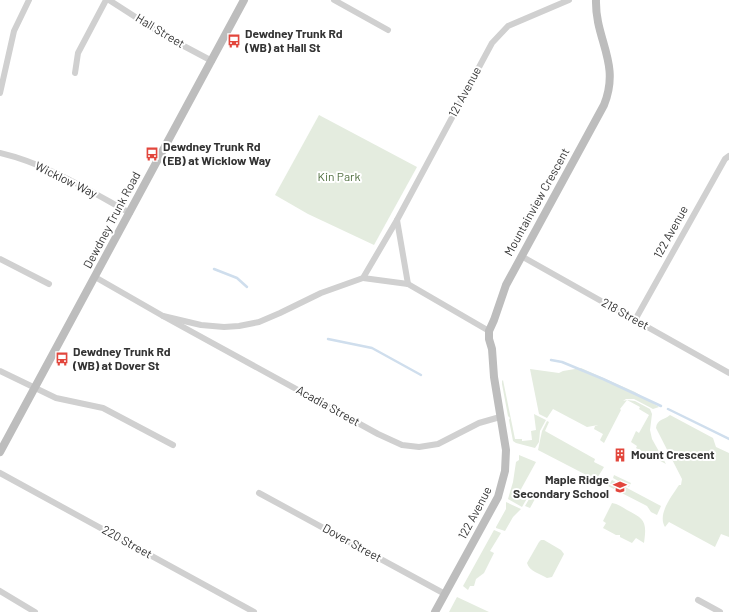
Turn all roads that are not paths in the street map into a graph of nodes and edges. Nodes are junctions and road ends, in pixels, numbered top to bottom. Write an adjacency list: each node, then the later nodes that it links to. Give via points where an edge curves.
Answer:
1 (29, 0): 11 (street, via 14,31)
2 (106, 0): 10 (street, via 78,54)
3 (109, 0): 9 (street, Hall Street, via 165,36)
4 (244, 0): 9 (street, Dewdney Trunk Road)
5 (334, 0): 8 (street)
6 (569, 0): 15 (street, 121 Avenue, via 508,26 492,44)
7 (596, 0): 16 (street, Mountainview Crescent, via 610,73 608,94)
8 (388, 30)
9 (212, 61): 14 (street, Dewdney Trunk Road)
10 (75, 73)
11 (0, 93)
12 (0, 153): 14 (street, Wicklow Way, via 42,166)
13 (729, 156): 23 (street, 122 Avenue)
14 (130, 213): 18 (street, Dewdney Trunk Road)
15 (397, 220): 19 (street, 121 Avenue); 21 (street)
16 (521, 256): 23 (street, 218 Street); 24 (street, Mountainview Crescent, via 503,291)
17 (0, 259): 20 (street)
18 (95, 277): 22 (street, Acadia Street); 27 (street, Dewdney Trunk Road)
19 (363, 278): 21 (street); 22 (street, Acadia Street, via 321,293 259,322 238,326 201,325)
20 (49, 284)
21 (408, 284): 24 (street)
22 (163, 316): 28 (street, Acadia Street, via 402,445 419,447 438,444 479,423)
23 (635, 320): 26 (street, 218 Street)
24 (489, 331): 28 (street)
25 (0, 371): 27 (street)
26 (729, 373)
27 (35, 388): 29 (street, via 56,398 104,408); 30 (street, Dewdney Trunk Road)
28 (500, 417): 34 (street, 122 Avenue, via 506,455 506,471 501,488)
29 (173, 445)
30 (0, 452)
31 (0, 473): 37 (street, 220 Street)
32 (260, 493): 34 (street, Dover Street)
33 (0, 590): 36 (street)
34 (445, 594): 38 (street, 122 Avenue)
35 (698, 600): 39 (street)
36 (35, 612)
37 (254, 612)
38 (435, 612)
39 (720, 612)

